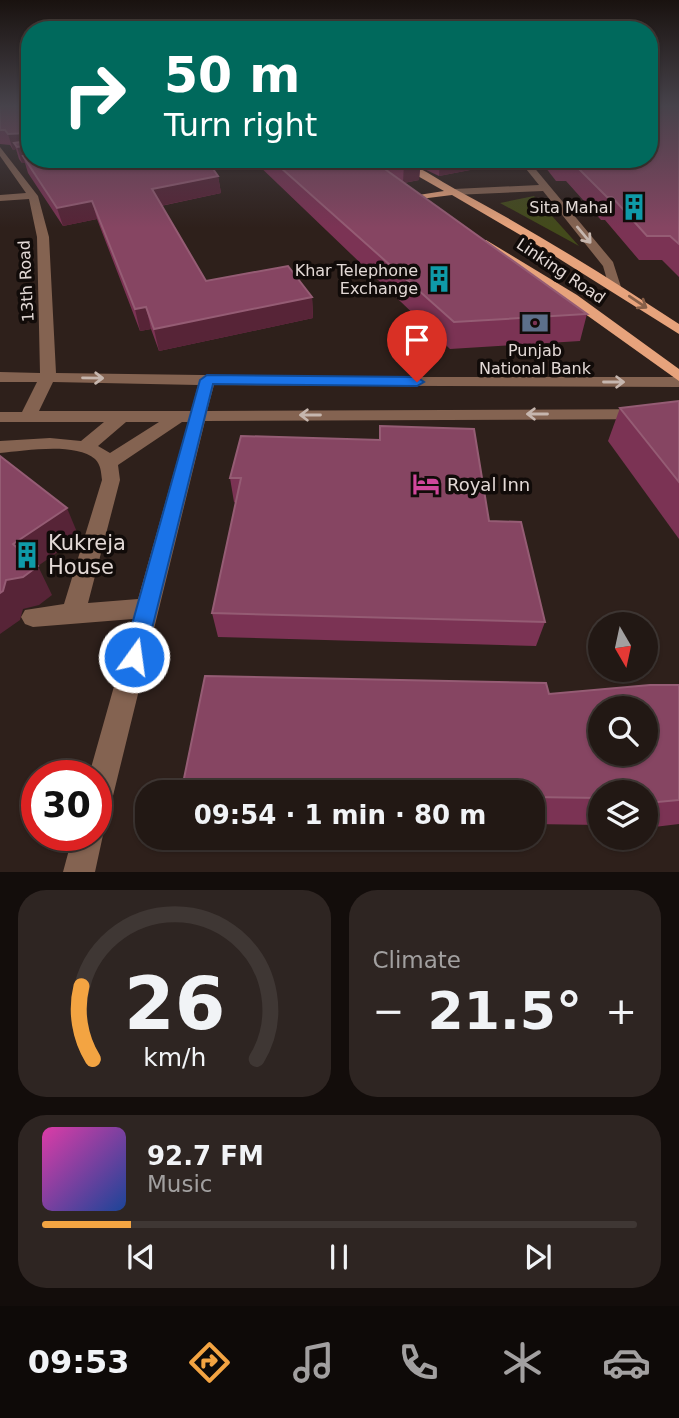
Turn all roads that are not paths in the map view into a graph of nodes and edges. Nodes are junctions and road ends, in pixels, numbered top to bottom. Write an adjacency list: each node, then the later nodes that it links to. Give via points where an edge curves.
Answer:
1 (6, 154): 6 (street, 13th Road, via 20,169)
2 (409, 168): 5 (main road, Linking Road)
3 (529, 168): 4 (street)
4 (544, 188): 5 (street); 10 (street, one-way to 10, via 609,265)
5 (454, 192): 8 (main road, via 410,195); 10 (main road, Linking Road)
6 (33, 196): 7 (street); 14 (street, 13th Road, via 43,237)
7 (0, 198)
8 (437, 212)
9 (470, 233): 12 (main road, Linking Road, via 572,298)
10 (615, 287): 11 (main road, Linking Road, one-way to 11)
11 (679, 330)
12 (679, 376)
13 (0, 377): 14 (street)
14 (48, 377): 15 (street, one-way to 15); 21 (street, 13th Road)
15 (207, 380): 16 (street, one-way to 16); 19 (street)
16 (679, 382)
17 (679, 414): 19 (street, one-way to 19)
18 (121, 416): 19 (street); 21 (street); 22 (street)
19 (188, 416): 24 (street); 25 (street)
20 (0, 417): 21 (street)
21 (27, 417)
22 (86, 446): 23 (street); 24 (street)
23 (0, 447)
24 (110, 462): 26 (street, via 111,480)
25 (147, 608): 26 (street); 28 (street)
26 (73, 614): 27 (street)
27 (33, 617)
28 (107, 760)
29 (84, 851): 30 (street)
30 (79, 872)

